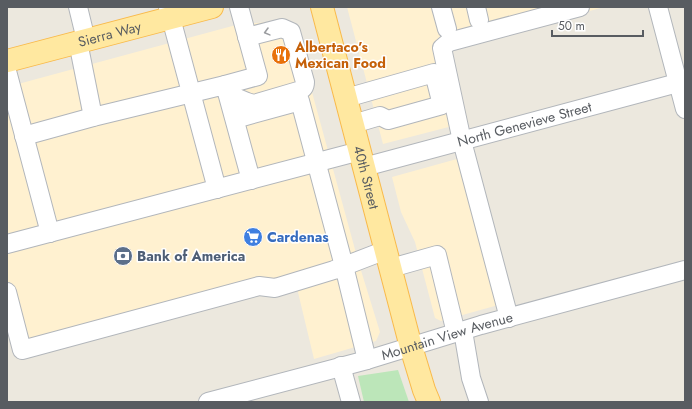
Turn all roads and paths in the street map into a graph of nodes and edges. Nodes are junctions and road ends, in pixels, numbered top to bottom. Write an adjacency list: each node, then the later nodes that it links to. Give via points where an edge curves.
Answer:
1 (78, 7): 11 (street)
2 (212, 7): 8 (main road, Sierra Way)
3 (239, 7): 10 (street)
4 (322, 7): 19 (main road, 40th Street)
5 (441, 7): 9 (street)
6 (580, 7): 12 (street, via 449,42)
7 (658, 7): 16 (street)
8 (170, 12): 11 (main road, Sierra Way); 18 (street)
9 (447, 29)
10 (247, 37): 17 (street, via 258,76); 17 (street, one-way to 10, via 254,104 305,87 291,32 282,28)
11 (82, 41): 13 (main road, Sierra Way); 21 (street)
12 (442, 48): 15 (street, via 430,57); 25 (street)
13 (7, 61)
14 (7, 71): 24 (street)
15 (434, 73): 19 (street); 23 (street, via 442,105 388,120 380,116)
16 (682, 82): 20 (street); 25 (street, North Genevieve Street)
17 (227, 89): 18 (street); 22 (street)
18 (191, 93): 21 (street); 29 (street)
19 (346, 98): 23 (main road, 40th Street)
20 (685, 109)
21 (93, 117): 24 (street)
22 (235, 119): 27 (street, via 300,101); 28 (street)
23 (353, 124): 26 (main road, 40th Street)
24 (24, 136): 30 (street)
25 (462, 141): 26 (street, North Genevieve Street); 36 (street)
26 (362, 159): 27 (street, North Genevieve Street); 32 (main road, 40th Street)
27 (317, 163): 28 (street, North Genevieve Street); 33 (street)
28 (252, 180): 29 (street, North Genevieve Street)
29 (217, 189): 30 (street, North Genevieve Street)
30 (50, 233): 31 (street, North Genevieve Street)
31 (7, 244)
32 (388, 259): 33 (street); 37 (street, via 437,255); 38 (main road, 40th Street)
33 (344, 266): 35 (street, via 275,288 259,286 22,350); 39 (street)
34 (685, 270): 36 (street, Mountain View Avenue)
35 (7, 292)
36 (509, 318): 37 (street, Mountain View Avenue)
37 (460, 332): 38 (street, Mountain View Avenue); 44 (street)
38 (411, 347): 39 (street, Mountain View Avenue); 43 (main road, 40th Street)
39 (367, 360): 40 (street, Mountain View Avenue)
40 (341, 366): 41 (street, Mountain View Avenue); 42 (street)
41 (208, 402)
42 (351, 402)
43 (429, 402)
44 (479, 402)

